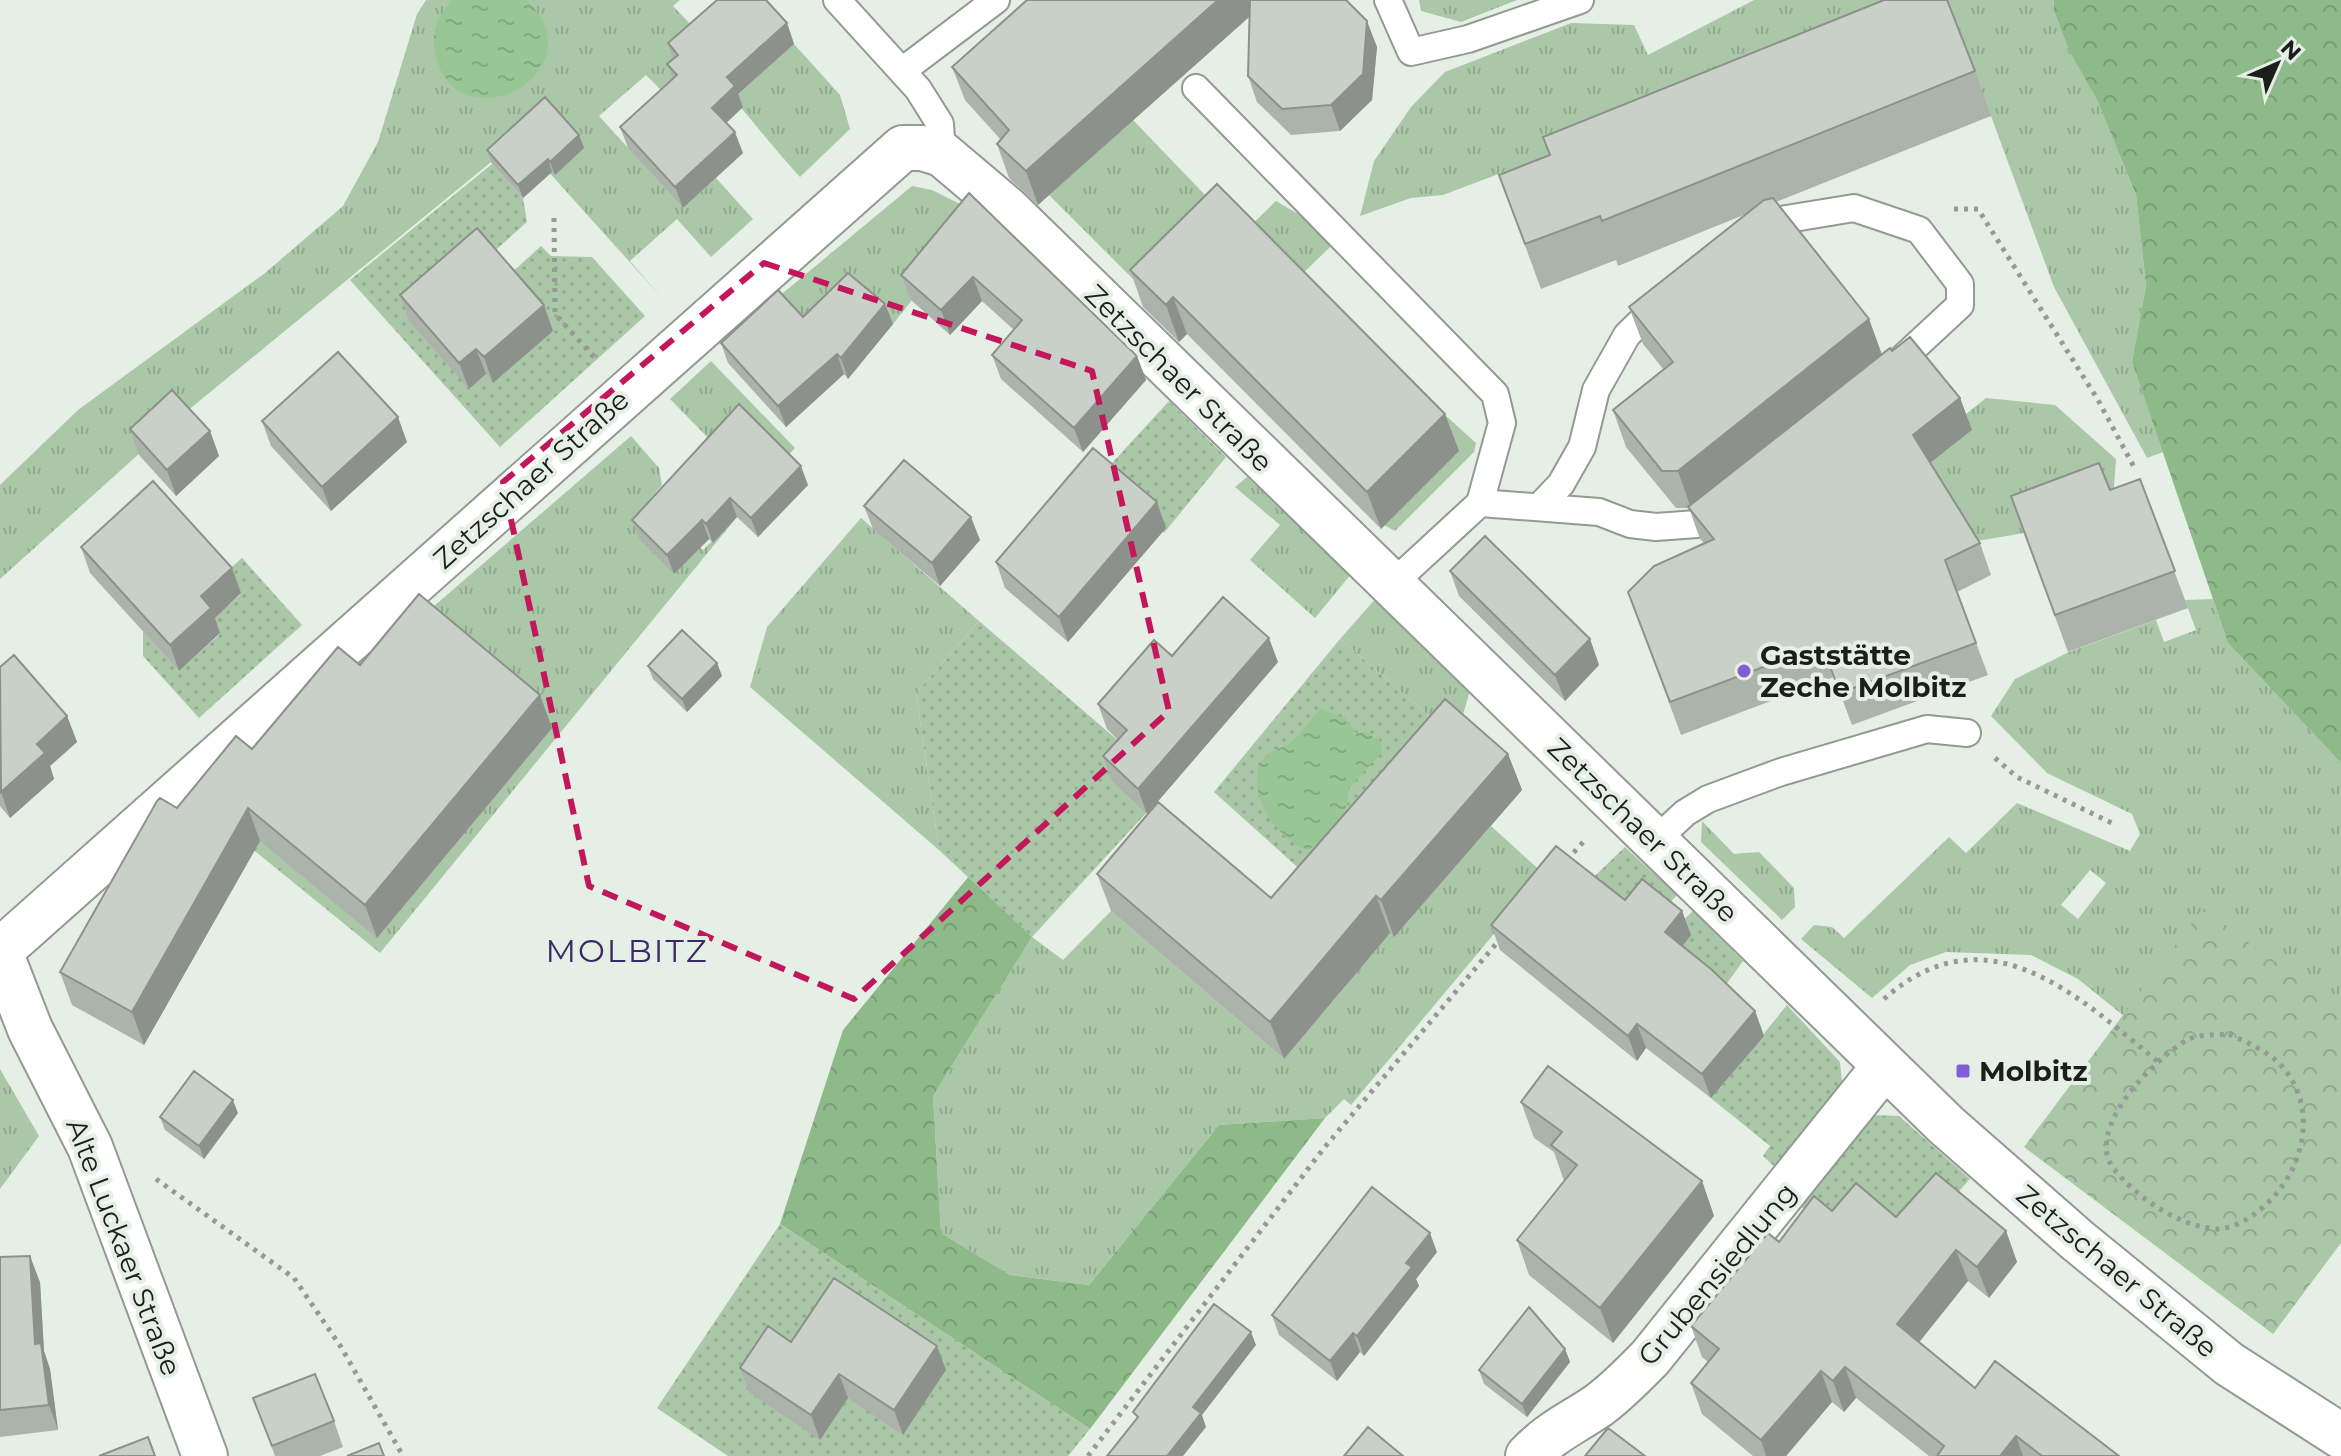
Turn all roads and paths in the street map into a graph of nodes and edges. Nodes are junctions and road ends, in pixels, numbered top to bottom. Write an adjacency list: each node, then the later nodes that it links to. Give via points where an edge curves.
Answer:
1 (996, 0): 5 (lane)
2 (1388, 0): 3 (lane, via 1411,52 1468,39)
3 (1580, 0)
4 (842, 2): 5 (lane)
5 (902, 71): 7 (lane, via 940,124)
6 (1196, 88): 16 (lane, via 1495,394 1502,423)
7 (942, 154): 13 (street, Zetzschaer Straße, via 903,148); 18 (street, Zetzschaer Straße, via 1007,209)
8 (554, 218): 13 (path, via 555,314)
9 (1919, 230): 10 (lane, via 1854,208 1769,222); 12 (lane, via 1960,284 1960,305); 14 (path, via 1956,208 1978,209)
10 (1741, 237)
11 (1681, 283): 17 (lane, via 1627,335 1596,390 1582,447 1561,484)
12 (1868, 388)
13 (628, 394): 25 (street, Zetzschaer Straße)
14 (2134, 467)
15 (1746, 486): 17 (lane, via 1697,524 1630,524 1599,512)
16 (1480, 503): 17 (lane); 18 (lane)
17 (1539, 507)
18 (1390, 586): 20 (street, Zetzschaer Straße)
19 (1967, 733): 21 (path, via 2017,777); 22 (lane, via 1927,729 1781,772 1708,799)
20 (1619, 803): 22 (street, Zetzschaer Straße); 23 (path)
21 (2114, 824)
22 (1656, 840): 26 (street, Zetzschaer Straße)
23 (1557, 871)
24 (1506, 932): 33 (path, via 1324,1148)
25 (0, 951): 29 (street, Alte Luckaer Straße, via 30,1029)
26 (1850, 1034): 27 (path, via 1902,984 1936,966 1995,959 2038,973); 28 (street, Zetzschaer Straße)
27 (2157, 1061): 27 (path, via 2190,1038 2229,1034 2264,1051 2284,1069 2301,1097 2304,1125 2290,1178 2270,1203 2245,1221 2218,1229 2159,1209 2111,1165 2104,1144 2108,1127)
28 (1883, 1068): 30 (street, Zetzschaer Straße, via 2027,1197 2217,1354); 34 (street, Grubensiedlung, via 1650,1358 1597,1406 1570,1420)
29 (90, 1147): 31 (street, Alte Luckaer Straße); 32 (path, via 159,1181 294,1278 341,1347)
30 (2341, 1436)
31 (205, 1456)
32 (403, 1456)
33 (1088, 1456)
34 (1528, 1456)

